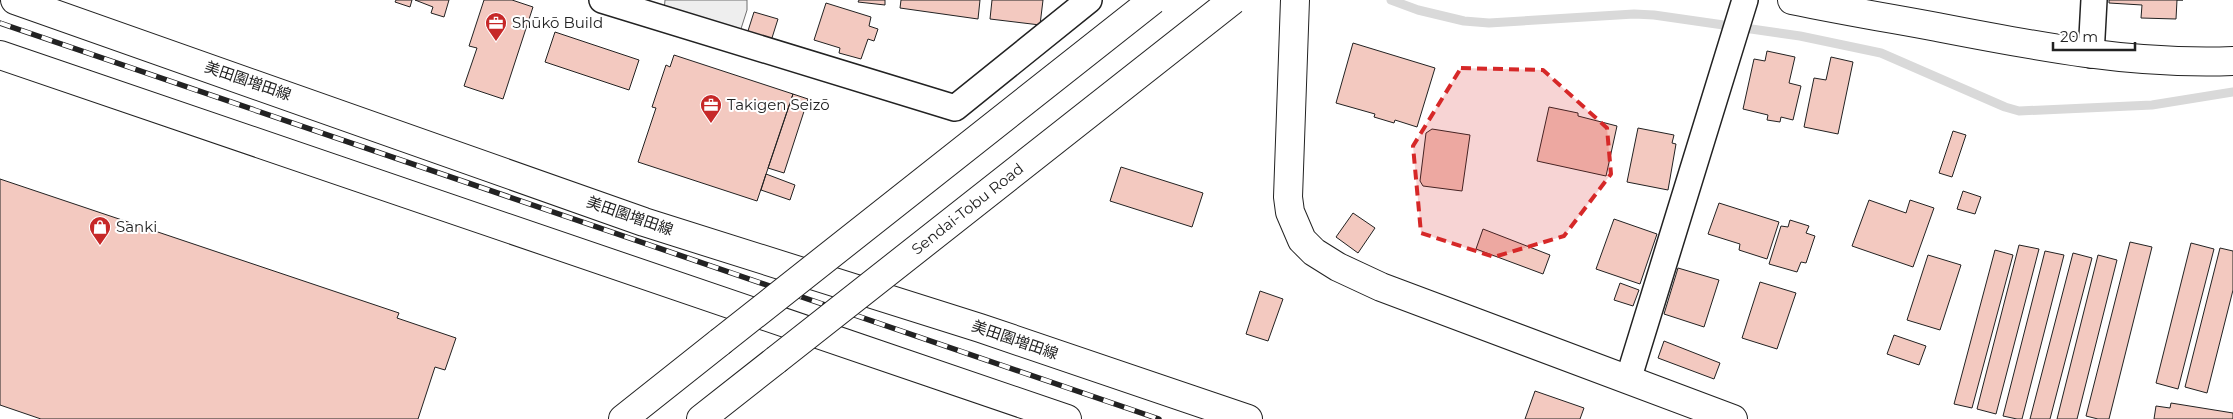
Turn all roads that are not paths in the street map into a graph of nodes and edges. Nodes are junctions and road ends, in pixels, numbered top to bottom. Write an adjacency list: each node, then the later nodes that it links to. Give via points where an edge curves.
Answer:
1 (15, 0): 17 (main road, 美田園増田線, via 644,222 980,328)
2 (602, 0): 3 (street, via 955,108)
3 (1089, 0)
4 (1154, 0): 14 (main road, bridge)
5 (1233, 0): 15 (main road, Sendai-Tobu Road, bridge)
6 (1294, 0): 13 (main road, via 1288,196 1290,212 1302,240 1338,267 1382,287)
7 (1792, 0): 11 (main road)
8 (2094, 0): 11 (street)
9 (1743, 7): 13 (street)
10 (0, 55): 16 (main road)
11 (2091, 55): 12 (main road)
12 (2233, 61)
13 (1628, 380): 18 (main road)
14 (623, 419)
15 (701, 419)
16 (1067, 419)
17 (1248, 419)
18 (1732, 419)

